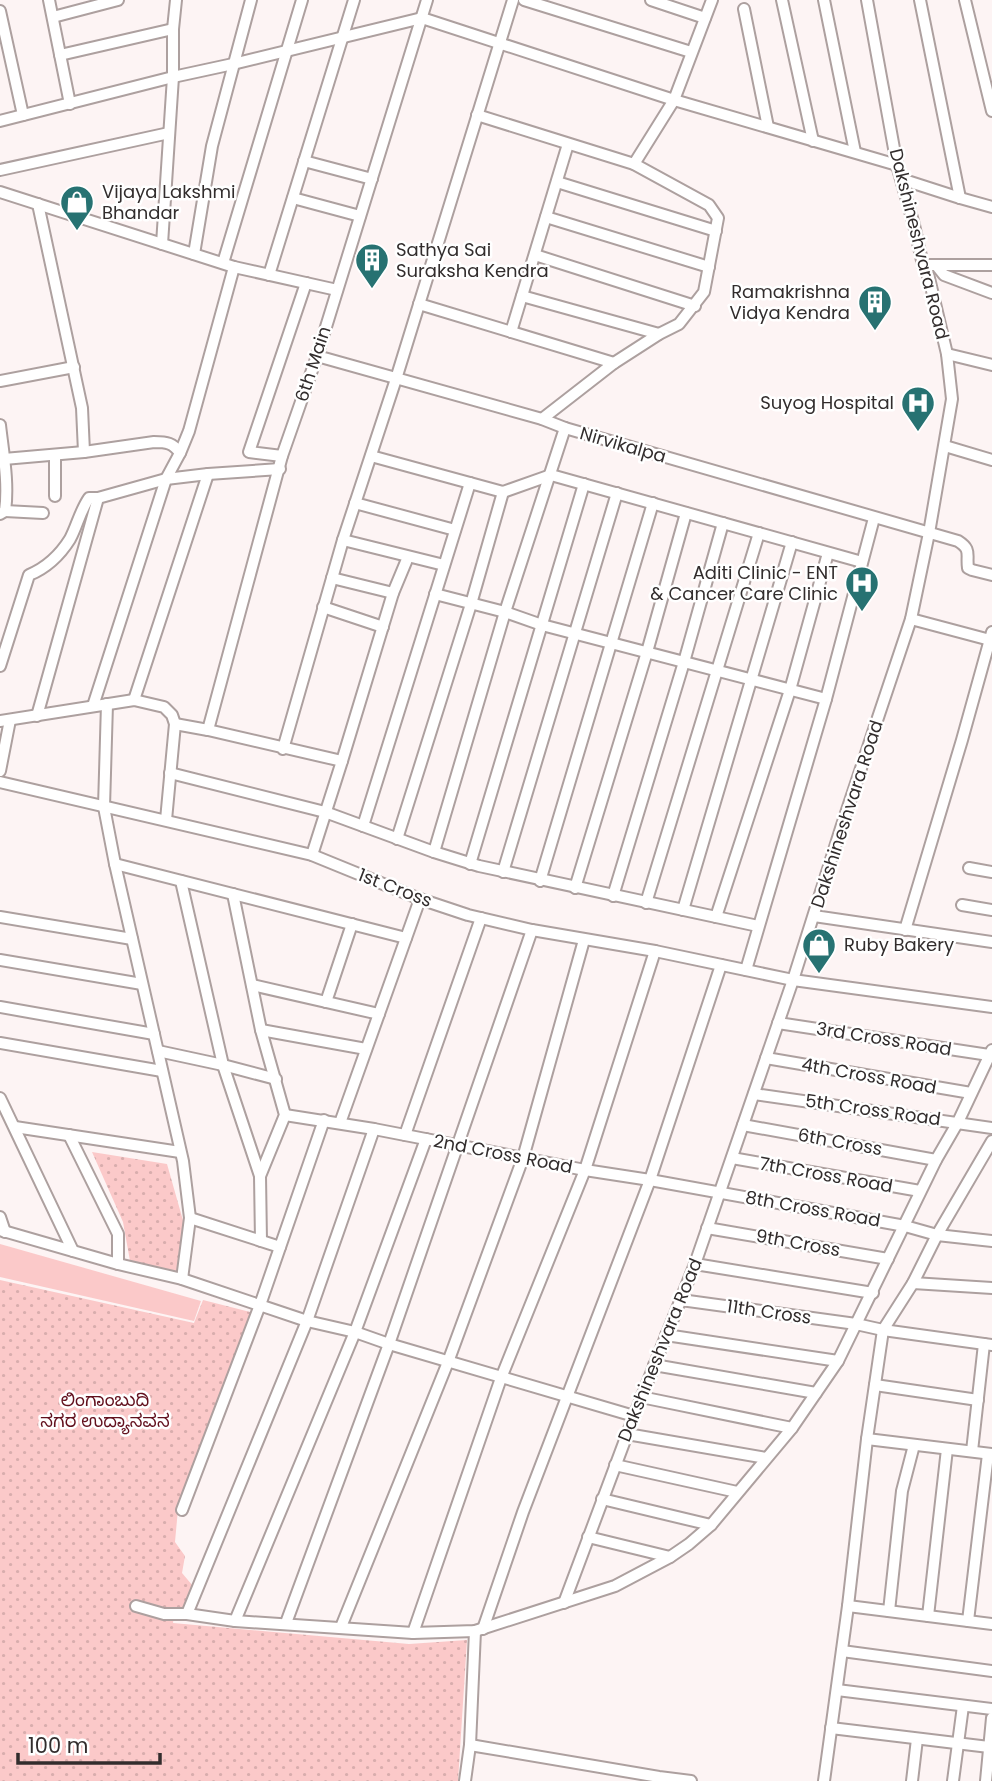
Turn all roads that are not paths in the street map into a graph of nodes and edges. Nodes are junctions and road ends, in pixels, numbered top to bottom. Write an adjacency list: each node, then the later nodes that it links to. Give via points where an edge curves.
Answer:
1 (49, 0): 19 (street)
2 (118, 0): 19 (street)
3 (176, 0): 22 (street)
4 (251, 0): 28 (street)
5 (303, 0): 25 (street)
6 (354, 0): 23 (street)
7 (427, 0): 20 (street, 6th Main)
8 (513, 0): 24 (street)
9 (524, 0): 26 (street)
10 (651, 0): 21 (street)
11 (712, 0): 21 (street)
12 (782, 0): 38 (street)
13 (824, 0): 40 (street)
14 (867, 0): 43 (street, Dakshineshvara Road)
15 (920, 0): 50 (street)
16 (965, 0): 32 (street)
17 (744, 9): 36 (street)
18 (0, 11): 33 (street)
19 (52, 17): 27 (street)
20 (422, 18): 23 (street); 24 (street); 46 (street, 6th Main)
21 (705, 18): 26 (street)
22 (173, 29): 27 (street); 29 (street)
23 (343, 37): 25 (street); 41 (street)
24 (499, 44): 30 (street); 34 (street)
25 (288, 50): 28 (street); 59 (street)
26 (691, 52): 30 (street)
27 (60, 55): 31 (street)
28 (233, 64): 29 (street); 57 (street, via 212,146)
29 (173, 77): 31 (street); 37 (street)
30 (674, 100): 36 (street); 42 (street)
31 (70, 104): 33 (street)
32 (992, 111)
33 (23, 115): 35 (street)
34 (477, 115): 39 (street); 70 (street)
35 (0, 121)
36 (768, 127): 38 (street)
37 (169, 133): 44 (street); 56 (street)
38 (813, 141): 40 (street)
39 (568, 144): 42 (street); 47 (street)
40 (855, 152): 43 (street)
41 (304, 161): 46 (street); 49 (street)
42 (634, 164): 55 (street, via 709,205 718,218)
43 (897, 165): 45 (street, Dakshineshvara Road)
44 (0, 170)
45 (901, 178): 50 (street); 60 (street, Dakshineshvara Road)
46 (372, 179): 53 (street, 6th Main)
47 (557, 182): 54 (street); 55 (street)
48 (0, 192): 51 (street)
49 (293, 198): 53 (street); 65 (street)
50 (960, 198): 52 (street)
51 (38, 204): 56 (street); 78 (street)
52 (992, 207)
53 (360, 216): 67 (street, 6th Main)
54 (546, 217): 58 (street); 64 (street)
55 (716, 231): 64 (street)
56 (162, 244): 57 (street)
57 (194, 254): 59 (street)
58 (535, 255): 69 (street); 71 (street)
59 (223, 263): 63 (street)
60 (923, 265): 61 (street); 74 (street, Dakshineshvara Road)
61 (936, 265): 62 (street); 68 (street, via 944,275)
62 (992, 265)
63 (234, 267): 65 (street); 86 (street)
64 (709, 267): 71 (street, via 704,292)
65 (269, 275): 66 (street)
66 (306, 283): 67 (street); 88 (street, via 249,452)
67 (337, 290): 75 (street, 6th Main)
68 (992, 293)
69 (522, 296): 72 (street); 73 (street)
70 (419, 304): 72 (street); 79 (street)
71 (695, 306): 73 (street, via 679,324)
72 (511, 332): 76 (street)
73 (659, 334): 76 (street)
74 (947, 354): 77 (street); 84 (street, Dakshineshvara Road, via 952,399)
75 (317, 356): 79 (street, Nirvikalpa); 88 (street, 6th Main)
76 (614, 363): 81 (street)
77 (992, 365)
78 (74, 366): 80 (street); 85 (street)
79 (396, 379): 81 (street, Nirvikalpa); 89 (street)
80 (0, 381)
81 (542, 419): 83 (street, Nirvikalpa)
82 (0, 425): 90 (street)
83 (565, 428): 94 (street); 107 (street, Nirvikalpa)
84 (945, 446): 91 (street); 111 (street, Dakshineshvara Road)
85 (84, 452): 86 (street, via 166,442); 87 (street)
86 (180, 453): 95 (street)
87 (55, 455): 90 (street); 100 (street)
88 (282, 456): 92 (street, 6th Main)
89 (371, 456): 96 (street); 102 (street)
90 (4, 459): 104 (street, via 6,503)
91 (992, 460)
92 (280, 468): 93 (street); 144 (street, 6th Main)
93 (208, 474): 95 (street); 138 (street)
94 (551, 475): 97 (street); 98 (street); 124 (street)
95 (166, 479): 101 (street); 140 (street)
96 (470, 484): 98 (street); 109 (street)
97 (584, 484): 99 (street); 126 (street)
98 (503, 492): 122 (street)
99 (617, 493): 103 (street); 128 (street)
100 (55, 496)
101 (98, 498): 133 (street, via 89,498 57,555 29,575); 141 (street)
102 (355, 503): 109 (street); 112 (street)
103 (653, 503): 106 (street); 130 (street)
104 (2, 513): 105 (street)
105 (43, 513)
106 (686, 513): 108 (street); 131 (street)
107 (874, 518): 111 (street, Nirvikalpa); 116 (street)
108 (723, 523): 110 (street); 132 (street)
109 (455, 530): 117 (street)
110 (759, 533): 113 (street); 134 (street)
111 (929, 533): 118 (street, Nirvikalpa, via 958,541 968,550 968,568); 125 (street, Dakshineshvara Road)
112 (343, 540): 115 (street); 119 (street)
113 (792, 542): 114 (street); 135 (street)
114 (828, 552): 116 (street); 136 (street)
115 (408, 557): 117 (street); 120 (street)
116 (862, 562): 137 (street)
117 (444, 565): 121 (street)
118 (992, 575)
119 (332, 578): 120 (street); 123 (street)
120 (393, 593): 127 (street)
121 (435, 594): 122 (street); 153 (street)
122 (471, 604): 124 (street); 154 (street)
123 (323, 607): 127 (street); 145 (street)
124 (505, 612): 126 (street); 155 (street)
125 (911, 620): 129 (street); 172 (street, Dakshineshvara Road)
126 (542, 625): 128 (street); 158 (street)
127 (383, 627): 146 (street)
128 (575, 634): 130 (street); 160 (street)
129 (991, 636): 178 (street)
130 (611, 643): 131 (street); 163 (street)
131 (648, 652): 132 (street); 164 (street)
132 (684, 663): 134 (street); 166 (street)
133 (0, 664)
134 (716, 671): 135 (street); 168 (street)
135 (751, 680): 136 (street); 170 (street)
136 (790, 690): 137 (street); 174 (street)
137 (826, 699): 177 (street)
138 (134, 700): 139 (street); 143 (street, via 164,707)
139 (107, 704): 140 (street); 150 (street)
140 (93, 706): 141 (street)
141 (37, 716): 142 (street)
142 (5, 720): 147 (street)
143 (175, 724): 144 (street); 148 (street)
144 (208, 730): 145 (street)
145 (283, 749): 146 (street)
146 (342, 761): 151 (street)
147 (0, 771)
148 (170, 773): 151 (street); 152 (street)
149 (0, 782): 150 (street, 1st Cross)
150 (104, 807): 152 (street, 1st Cross); 157 (street)
151 (325, 812): 153 (street); 156 (street)
152 (166, 820): 156 (street, 1st Cross)
153 (363, 826): 154 (street)
154 (397, 839): 155 (street)
155 (434, 852): 158 (street)
156 (312, 855): 167 (street, 1st Cross)
157 (116, 864): 162 (street); 181 (street)
158 (470, 864): 160 (street)
159 (969, 868): 161 (street)
160 (503, 872): 163 (street)
161 (992, 872)
162 (181, 881): 165 (street); 203 (street)
163 (540, 881): 164 (street)
164 (575, 888): 166 (street)
165 (233, 894): 176 (street); 190 (street)
166 (613, 896): 168 (street)
167 (420, 899): 175 (street, 1st Cross); 180 (street)
168 (646, 903): 170 (street)
169 (962, 905): 171 (street)
170 (683, 910): 174 (street)
171 (992, 910)
172 (814, 916): 178 (street); 188 (street, Dakshineshvara Road)
173 (0, 917): 181 (street)
174 (716, 917): 177 (street)
175 (481, 918): 179 (street, 1st Cross); 220 (street)
176 (352, 924): 180 (street); 191 (street)
177 (758, 926): 187 (street)
178 (905, 929): 183 (street)
179 (532, 930): 182 (street, 1st Cross); 223 (street)
180 (406, 938): 194 (street)
181 (132, 939): 189 (street)
182 (584, 940): 184 (street, 1st Cross); 225 (street)
183 (992, 942)
184 (655, 951): 186 (street, 1st Cross); 228 (street)
185 (0, 960): 189 (street)
186 (721, 965): 187 (street, 1st Cross); 230 (street)
187 (746, 970): 188 (street, 1st Cross)
188 (793, 980): 193 (street, 1st Cross); 195 (street, Dakshineshvara Road)
189 (142, 984): 197 (street)
190 (252, 985): 191 (street); 196 (street)
191 (326, 1002): 194 (street)
192 (0, 1007): 197 (street)
193 (992, 1007)
194 (379, 1014): 199 (street)
195 (778, 1023): 201 (street, 3rd Cross Road); 202 (street, Dakshineshvara Road)
196 (261, 1030): 199 (street); 207 (street)
197 (154, 1034): 200 (street)
198 (0, 1044): 204 (street)
199 (366, 1049): 214 (street)
200 (158, 1051): 203 (street); 204 (street)
201 (991, 1052): 205 (street)
202 (766, 1058): 208 (street, 4th Cross Road); 209 (street, Dakshineshvara Road)
203 (223, 1065): 207 (street); 229 (street)
204 (162, 1071): 224 (street)
205 (980, 1076): 206 (street); 208 (street)
206 (992, 1078)
207 (276, 1079): 211 (street)
208 (971, 1093): 213 (street)
209 (754, 1094): 213 (street, 5th Cross Road); 215 (street, Dakshineshvara Road)
210 (0, 1098): 216 (street)
211 (285, 1115): 212 (street, 2nd Cross Road); 229 (street)
212 (324, 1120): 214 (street, 2nd Cross Road); 241 (street)
213 (958, 1122): 217 (street, 5th Cross Road); 227 (street)
214 (340, 1123): 218 (street, 2nd Cross Road)
215 (743, 1125): 226 (street, Dakshineshvara Road); 227 (street, 6th Cross)
216 (15, 1126): 219 (street); 242 (street)
217 (992, 1128)
218 (374, 1129): 220 (street, 2nd Cross Road); 252 (street)
219 (69, 1135): 224 (street); 244 (street, via 118,1234)
220 (405, 1135): 221 (street, 2nd Cross Road)
221 (426, 1139): 223 (street, 2nd Cross Road); 255 (street)
222 (992, 1141): 238 (street)
223 (458, 1144): 225 (street, 2nd Cross Road); 257 (street)
224 (180, 1152): 234 (street)
225 (523, 1158): 228 (street, 2nd Cross Road); 260 (street)
226 (732, 1158): 231 (street, 7th Cross Road); 232 (street, Dakshineshvara Road)
227 (936, 1160): 231 (street)
228 (585, 1170): 230 (street, 2nd Cross Road); 262 (street)
229 (260, 1177): 239 (street)
230 (650, 1180): 232 (street, 2nd Cross Road); 266 (street)
231 (920, 1191): 235 (street)
232 (721, 1192): 235 (street, 8th Cross Road); 236 (street, Dakshineshvara Road)
233 (0, 1217): 237 (street)
234 (190, 1218): 239 (street); 246 (street)
235 (905, 1226): 238 (street, 8th Cross Road); 243 (street)
236 (707, 1228): 243 (street, 9th Cross); 245 (street, Dakshineshvara Road)
237 (3, 1231): 242 (street)
238 (937, 1235): 240 (street, 8th Cross Road); 247 (street)
239 (261, 1241): 241 (street)
240 (992, 1241)
241 (280, 1247): 251 (street)
242 (73, 1251): 244 (street)
243 (888, 1259): 249 (street)
244 (118, 1264): 246 (street)
245 (695, 1264): 249 (street); 250 (street, Dakshineshvara Road)
246 (182, 1279): 251 (street)
247 (913, 1283): 248 (street); 254 (street)
248 (992, 1288)
249 (873, 1293): 253 (street)
250 (681, 1300): 253 (street, 11th Cross); 256 (street, Dakshineshvara Road)
251 (260, 1305): 252 (street); 280 (street)
252 (307, 1321): 255 (street); 288 (street)
253 (856, 1324): 254 (street, 11th Cross); 259 (street)
254 (883, 1330): 258 (street, 11th Cross); 263 (street)
255 (355, 1332): 257 (street); 290 (street)
256 (666, 1335): 259 (street); 261 (street, Dakshineshvara Road)
257 (389, 1344): 260 (street); 292 (street)
258 (988, 1345): 267 (street)
259 (838, 1361): 264 (street)
260 (449, 1362): 262 (street); 294 (street)
261 (654, 1365): 264 (street); 265 (street, Dakshineshvara Road)
262 (501, 1378): 266 (street); 296 (street)
263 (875, 1385): 267 (street); 271 (street)
264 (816, 1393): 269 (street)
265 (641, 1397): 268 (street, Dakshineshvara Road); 269 (street)
266 (568, 1398): 268 (street); 295 (street)
267 (978, 1400): 274 (street)
268 (634, 1416): 270 (street, Dakshineshvara Road)
269 (792, 1428): 276 (street)
270 (627, 1434): 276 (street); 277 (street, Dakshineshvara Road)
271 (867, 1439): 272 (street); 286 (street)
272 (914, 1445): 273 (street); 287 (street, via 902,1491)
273 (947, 1449): 274 (street); 289 (street)
274 (972, 1451): 275 (street)
275 (990, 1454): 291 (street)
276 (766, 1458): 278 (street)
277 (615, 1465): 278 (street); 279 (street, Dakshineshvara Road)
278 (737, 1492): 281 (street)
279 (602, 1499): 281 (street); 282 (street, Dakshineshvara Road)
280 (182, 1510)
281 (711, 1525): 283 (street)
282 (588, 1537): 283 (street); 284 (street, Dakshineshvara Road)
283 (670, 1557): 284 (street, via 615,1586)
284 (564, 1603): 295 (street)
285 (136, 1606): 288 (street, via 164,1614)
286 (848, 1606): 287 (street); 297 (street)
287 (889, 1611): 289 (street)
288 (187, 1614): 290 (street)
289 (928, 1616): 291 (street)
290 (235, 1621): 292 (street)
291 (968, 1621): 293 (street)
292 (286, 1623): 294 (street)
293 (992, 1624)
294 (341, 1628): 296 (street)
295 (479, 1630): 296 (street); 306 (street)
296 (412, 1633)
297 (842, 1651): 298 (street); 299 (street)
298 (992, 1671)
299 (837, 1690): 300 (street); 303 (street)
300 (963, 1706): 301 (street); 305 (street)
301 (992, 1709)
302 (992, 1717): 307 (street)
303 (831, 1727): 304 (street); 311 (street)
304 (918, 1739): 305 (street); 312 (street)
305 (958, 1744): 307 (street); 313 (street)
306 (470, 1745): 308 (street); 309 (street)
307 (989, 1747): 314 (street)
308 (657, 1779): 310 (street)
309 (465, 1781)
310 (691, 1781)
311 (824, 1781)
312 (912, 1781)
313 (953, 1781)
314 (986, 1781)

